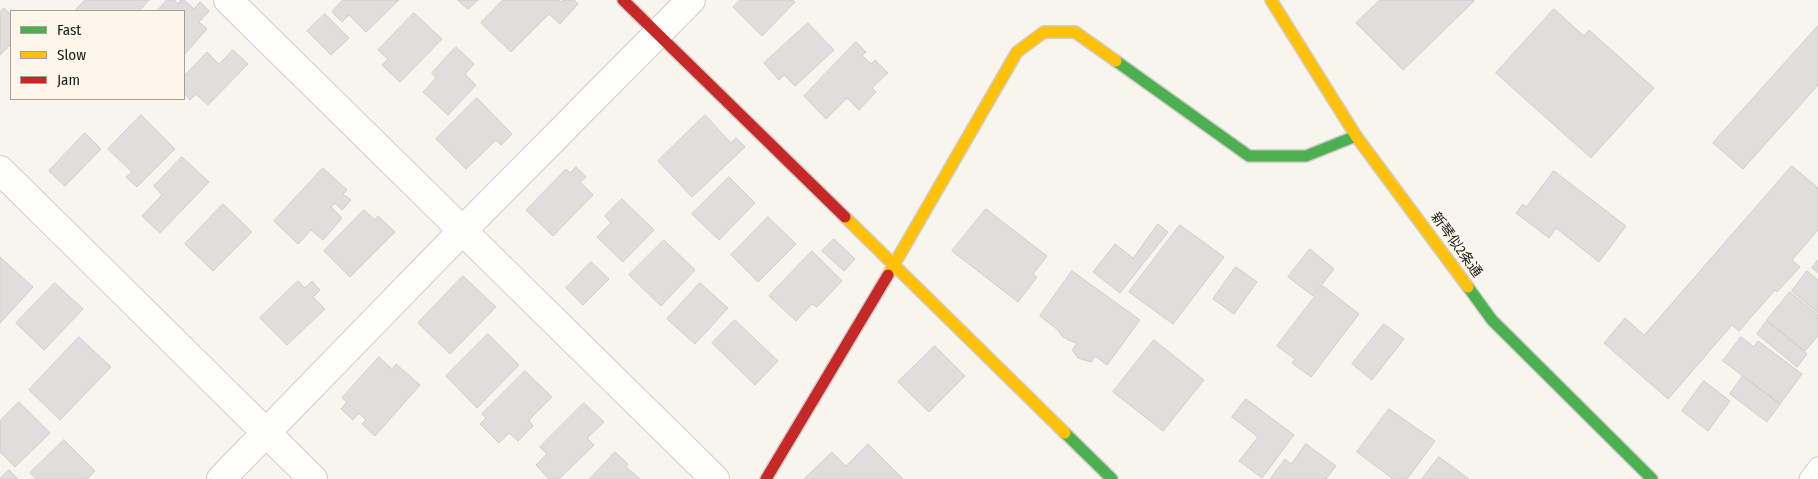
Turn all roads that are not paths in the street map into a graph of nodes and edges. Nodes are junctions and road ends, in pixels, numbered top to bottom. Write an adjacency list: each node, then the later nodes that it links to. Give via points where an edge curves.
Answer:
1 (228, 0): 8 (street)
2 (623, 0): 5 (street)
3 (691, 0): 5 (street)
4 (1271, 0): 6 (street, 新琴似2条通)
5 (658, 34): 8 (street); 9 (street)
6 (1356, 136): 9 (street, via 1306,156 1249,156 1075,32 1044,32 1017,52); 17 (street, 新琴似2条通, via 1492,320)
7 (0, 170): 10 (street)
8 (463, 230): 10 (street); 14 (street)
9 (894, 265): 15 (street); 16 (street)
10 (265, 432): 12 (street); 13 (street)
11 (1818, 467): 18 (lane)
12 (221, 479)
13 (313, 479)
14 (715, 479)
15 (766, 479)
16 (1112, 479)
17 (1652, 479)
18 (1808, 479)

